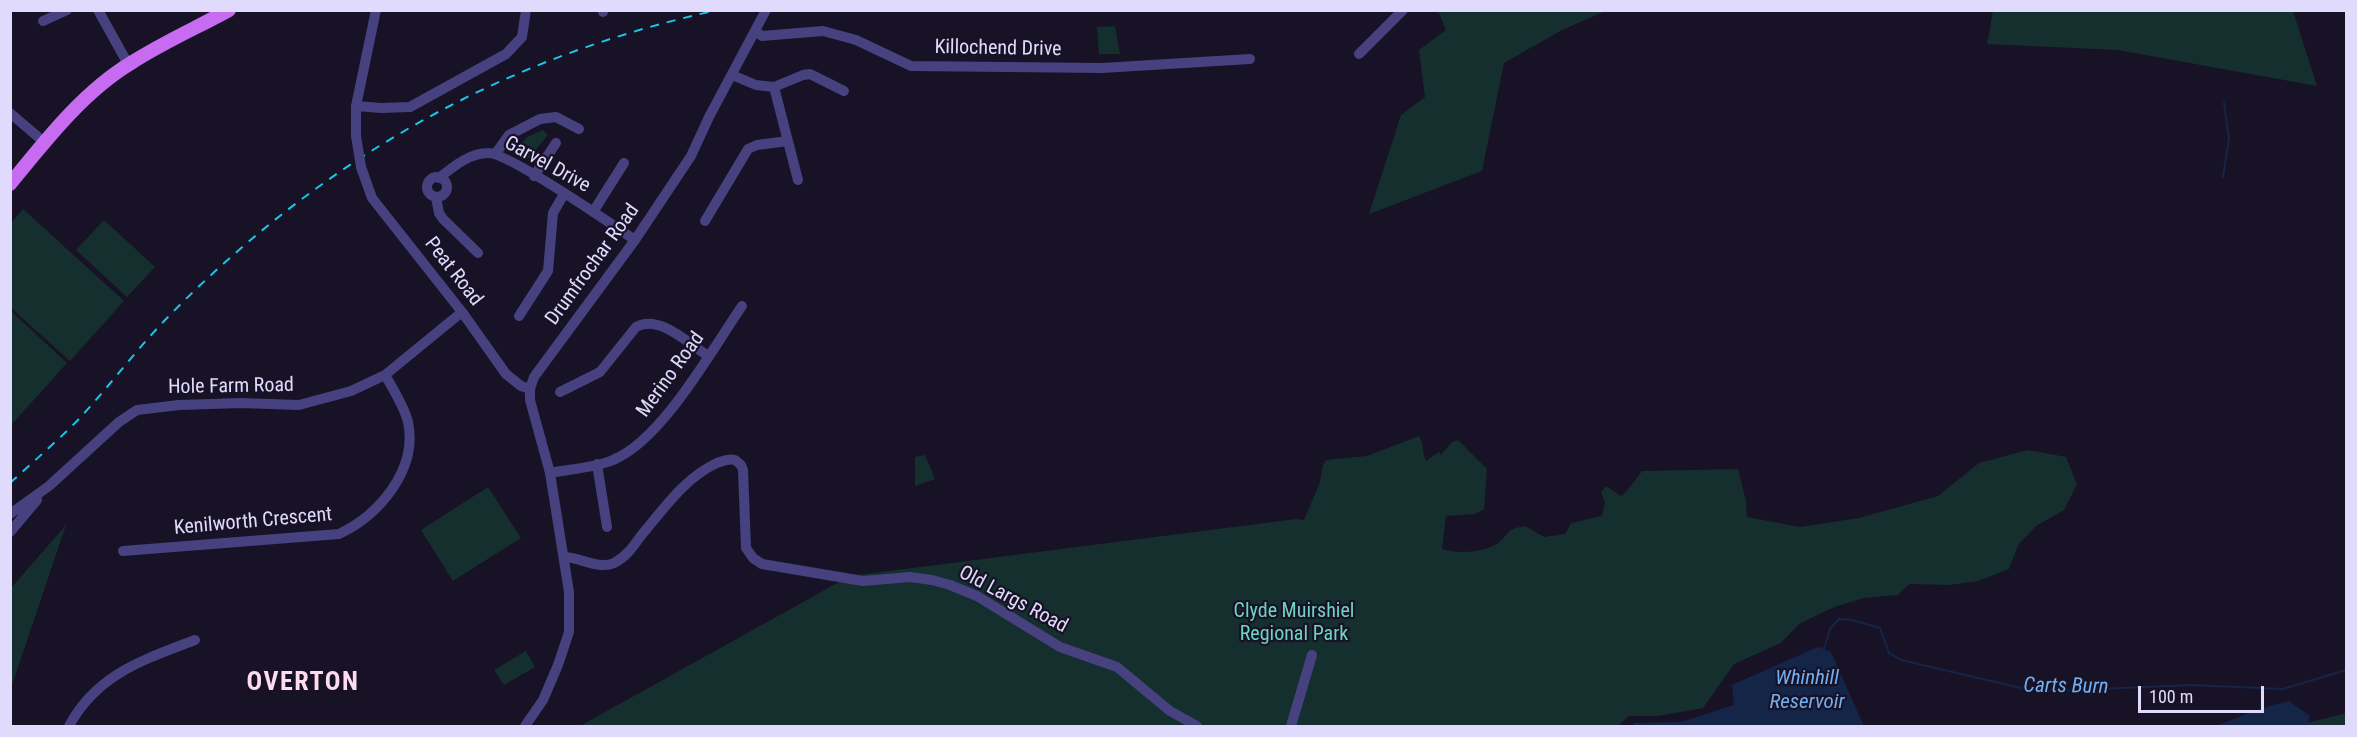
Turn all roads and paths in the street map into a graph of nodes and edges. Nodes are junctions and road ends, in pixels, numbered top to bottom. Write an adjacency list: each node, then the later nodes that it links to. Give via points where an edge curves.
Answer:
1 (67, 10): 8 (street)
2 (98, 10): 12 (street)
3 (229, 10): 12 (main road)
4 (376, 10): 16 (street, Peat Road)
5 (526, 10): 16 (street, via 522,37 506,54 410,107)
6 (1403, 10): 10 (street)
7 (764, 13): 9 (street, Drumfrochar Road)
8 (43, 21)
9 (755, 31): 11 (street, Killochend Drive, via 762,36 823,31 856,40 910,66 1102,68); 13 (street, Drumfrochar Road)
10 (1359, 54)
11 (1250, 59)
12 (128, 64): 20 (main road, via 80,104)
13 (732, 75): 14 (street, via 756,85); 30 (street, Drumfrochar Road, via 691,156)
14 (774, 87): 15 (street, via 810,74); 19 (street)
15 (844, 91)
16 (356, 106): 33 (street, Peat Road, bridge, via 361,167 372,198)
17 (10, 113): 20 (street)
18 (579, 129): 22 (street, via 556,117 540,119 509,135)
19 (788, 141): 25 (street); 29 (street, via 748,149)
20 (44, 142): 26 (main road)
21 (556, 142): 24 (street)
22 (496, 153): 24 (street, Garvel Drive); 31 (street, Garvel Drive, via 465,159 427,186 436,197 443,219)
23 (624, 163): 28 (street)
24 (534, 176): 27 (street, Garvel Drive)
25 (798, 180)
26 (10, 184)
27 (564, 194): 28 (street, Garvel Drive); 34 (street, via 554,213 548,270)
28 (593, 212): 30 (street, Garvel Drive)
29 (705, 221)
30 (635, 240): 37 (street, Drumfrochar Road, via 539,367)
31 (478, 253)
32 (742, 306): 35 (street, Merino Road)
33 (462, 312): 36 (street, Hole Farm Road); 37 (street, Peat Road, via 506,374)
34 (519, 316)
35 (708, 356): 38 (street, via 660,324 643,323 600,372); 39 (street, Merino Road, via 663,422 626,453)
36 (385, 375): 41 (street, Hole Farm Road, via 351,391 299,405 191,404 137,410); 45 (street, Kenilworth Crescent, via 408,421 405,463 389,494 356,526 339,534)
37 (530, 388): 40 (street)
38 (560, 392)
39 (597, 464): 40 (street, Merino Road); 43 (street)
40 (550, 473): 46 (street)
41 (49, 486): 42 (street, Hole Farm Road); 44 (street)
42 (10, 514)
43 (608, 527)
44 (10, 532)
45 (123, 551)
46 (564, 557): 50 (street, via 569,632 543,700); 51 (street, Old Largs Road, via 612,564 625,556 682,487 706,468 735,460 743,470 746,548 762,564 863,581 910,577 950,585 1060,647 1117,667 1170,711)
47 (195, 640): 49 (street, via 117,673 100,685)
48 (1312, 656): 52 (street)
49 (69, 726)
50 (525, 726)
51 (1197, 726)
52 (1291, 726)

